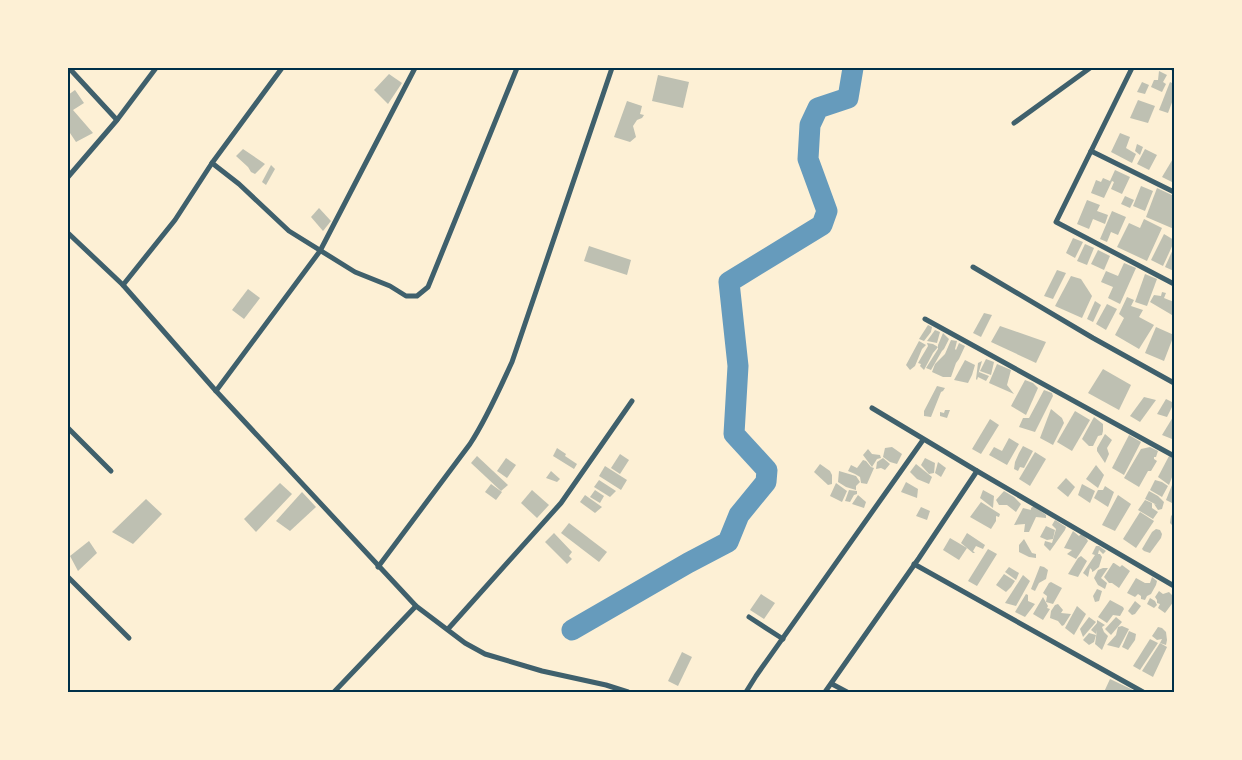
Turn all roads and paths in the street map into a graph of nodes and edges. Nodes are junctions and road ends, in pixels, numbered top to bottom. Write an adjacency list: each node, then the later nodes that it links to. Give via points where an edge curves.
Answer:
1 (68, 68): 9 (street)
2 (156, 68): 9 (street)
3 (282, 68): 12 (street)
4 (415, 68): 16 (street)
5 (517, 68): 16 (street, via 428,287 417,296 406,296 355,272)
6 (612, 68): 31 (street, via 512,362 492,406 470,444)
7 (1090, 68): 10 (street)
8 (1132, 68): 11 (street)
9 (117, 120): 13 (street)
10 (1014, 123)
11 (1091, 151): 14 (street); 18 (street, via 1056,222)
12 (212, 164): 16 (street, via 239,184 289,231); 19 (street, via 176,220)
13 (68, 177)
14 (1174, 192)
15 (68, 233): 19 (street)
16 (320, 250): 22 (street)
17 (973, 267): 21 (street)
18 (1174, 284)
19 (123, 286): 22 (street)
20 (926, 318): 27 (street)
21 (1174, 383)
22 (216, 391): 31 (street)
23 (632, 401): 36 (street, via 562,503)
24 (872, 408): 26 (street)
25 (68, 428): 28 (street)
26 (923, 440): 29 (street); 38 (street)
27 (1174, 456)
28 (111, 471)
29 (977, 472): 30 (street); 33 (street)
30 (914, 564): 39 (street); 45 (street)
31 (378, 567): 34 (street)
32 (68, 577): 37 (street)
33 (1174, 586)
34 (416, 606): 36 (street); 40 (street)
35 (748, 617): 38 (street)
36 (448, 629): 41 (street, via 485,654)
37 (129, 638)
38 (783, 639): 42 (street)
39 (832, 684): 43 (street); 44 (street)
40 (334, 692)
41 (628, 692)
42 (746, 692)
43 (825, 692)
44 (847, 692)
45 (1143, 692)

